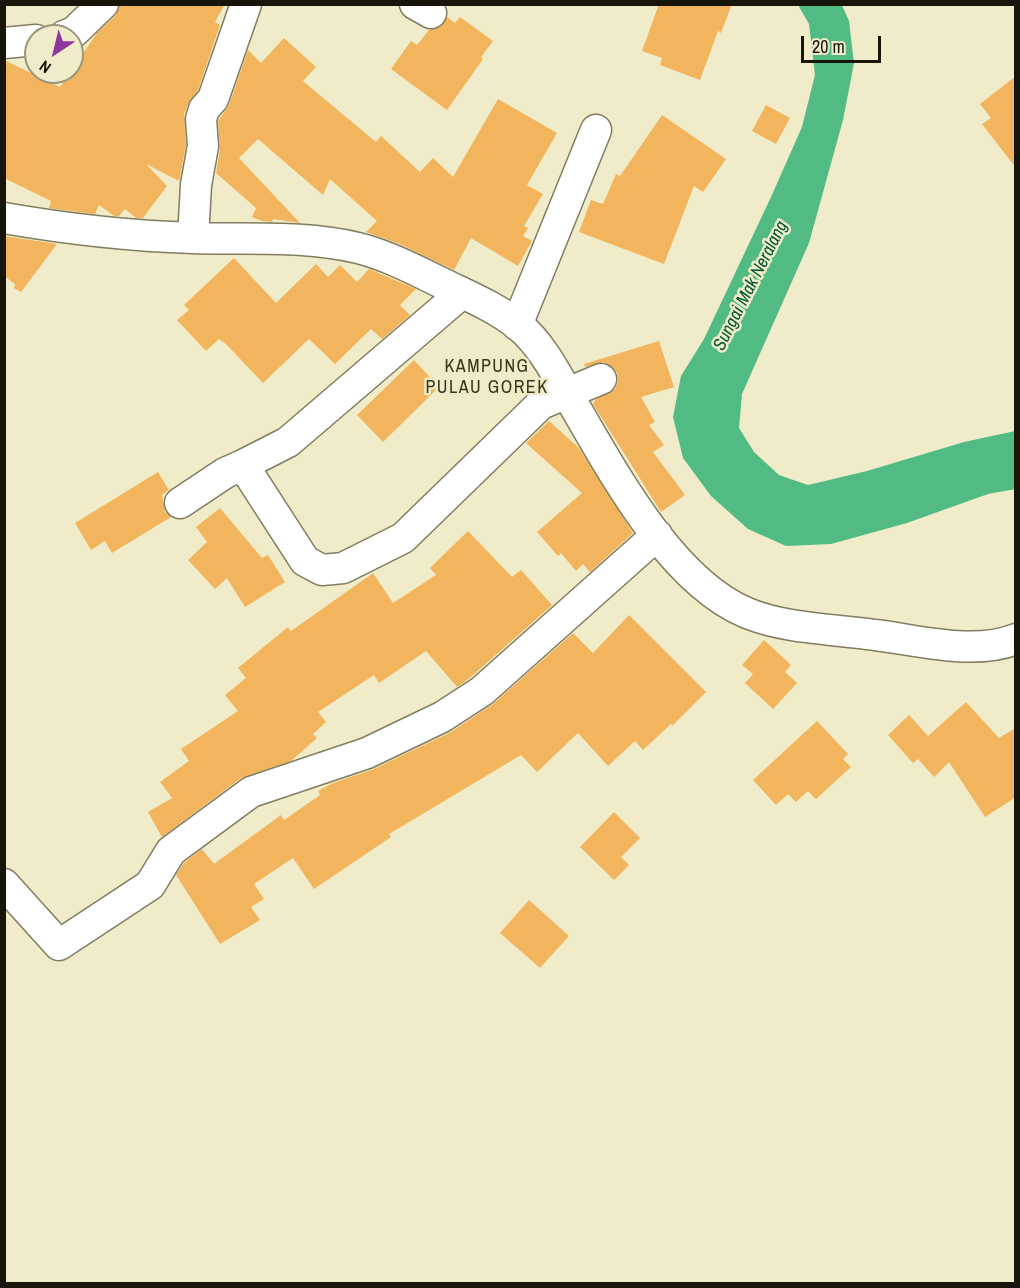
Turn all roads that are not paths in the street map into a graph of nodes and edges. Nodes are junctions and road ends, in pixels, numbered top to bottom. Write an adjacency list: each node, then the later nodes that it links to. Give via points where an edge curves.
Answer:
1 (103, 4): 3 (street)
2 (246, 4): 8 (street, via 213,99 201,119 203,146)
3 (82, 24)
4 (24, 41): 5 (street)
5 (4, 43)
6 (596, 130): 10 (street)
7 (4, 218): 8 (street, via 75,231)
8 (193, 238): 9 (street, via 296,240 360,249)
9 (462, 293): 10 (street); 13 (street, via 288,442)
10 (517, 324): 12 (street, via 543,354)
11 (601, 379): 12 (street)
12 (567, 393): 13 (street, via 541,404 403,538 343,568 322,570 304,561); 15 (street, via 614,475)
13 (243, 465): 14 (street)
14 (180, 503)
15 (657, 535): 16 (street, via 693,576 747,613 778,621 950,645 983,647); 17 (street, via 482,691 367,753 251,792 171,852 150,885 59,945)
16 (1016, 639)
17 (4, 884)

